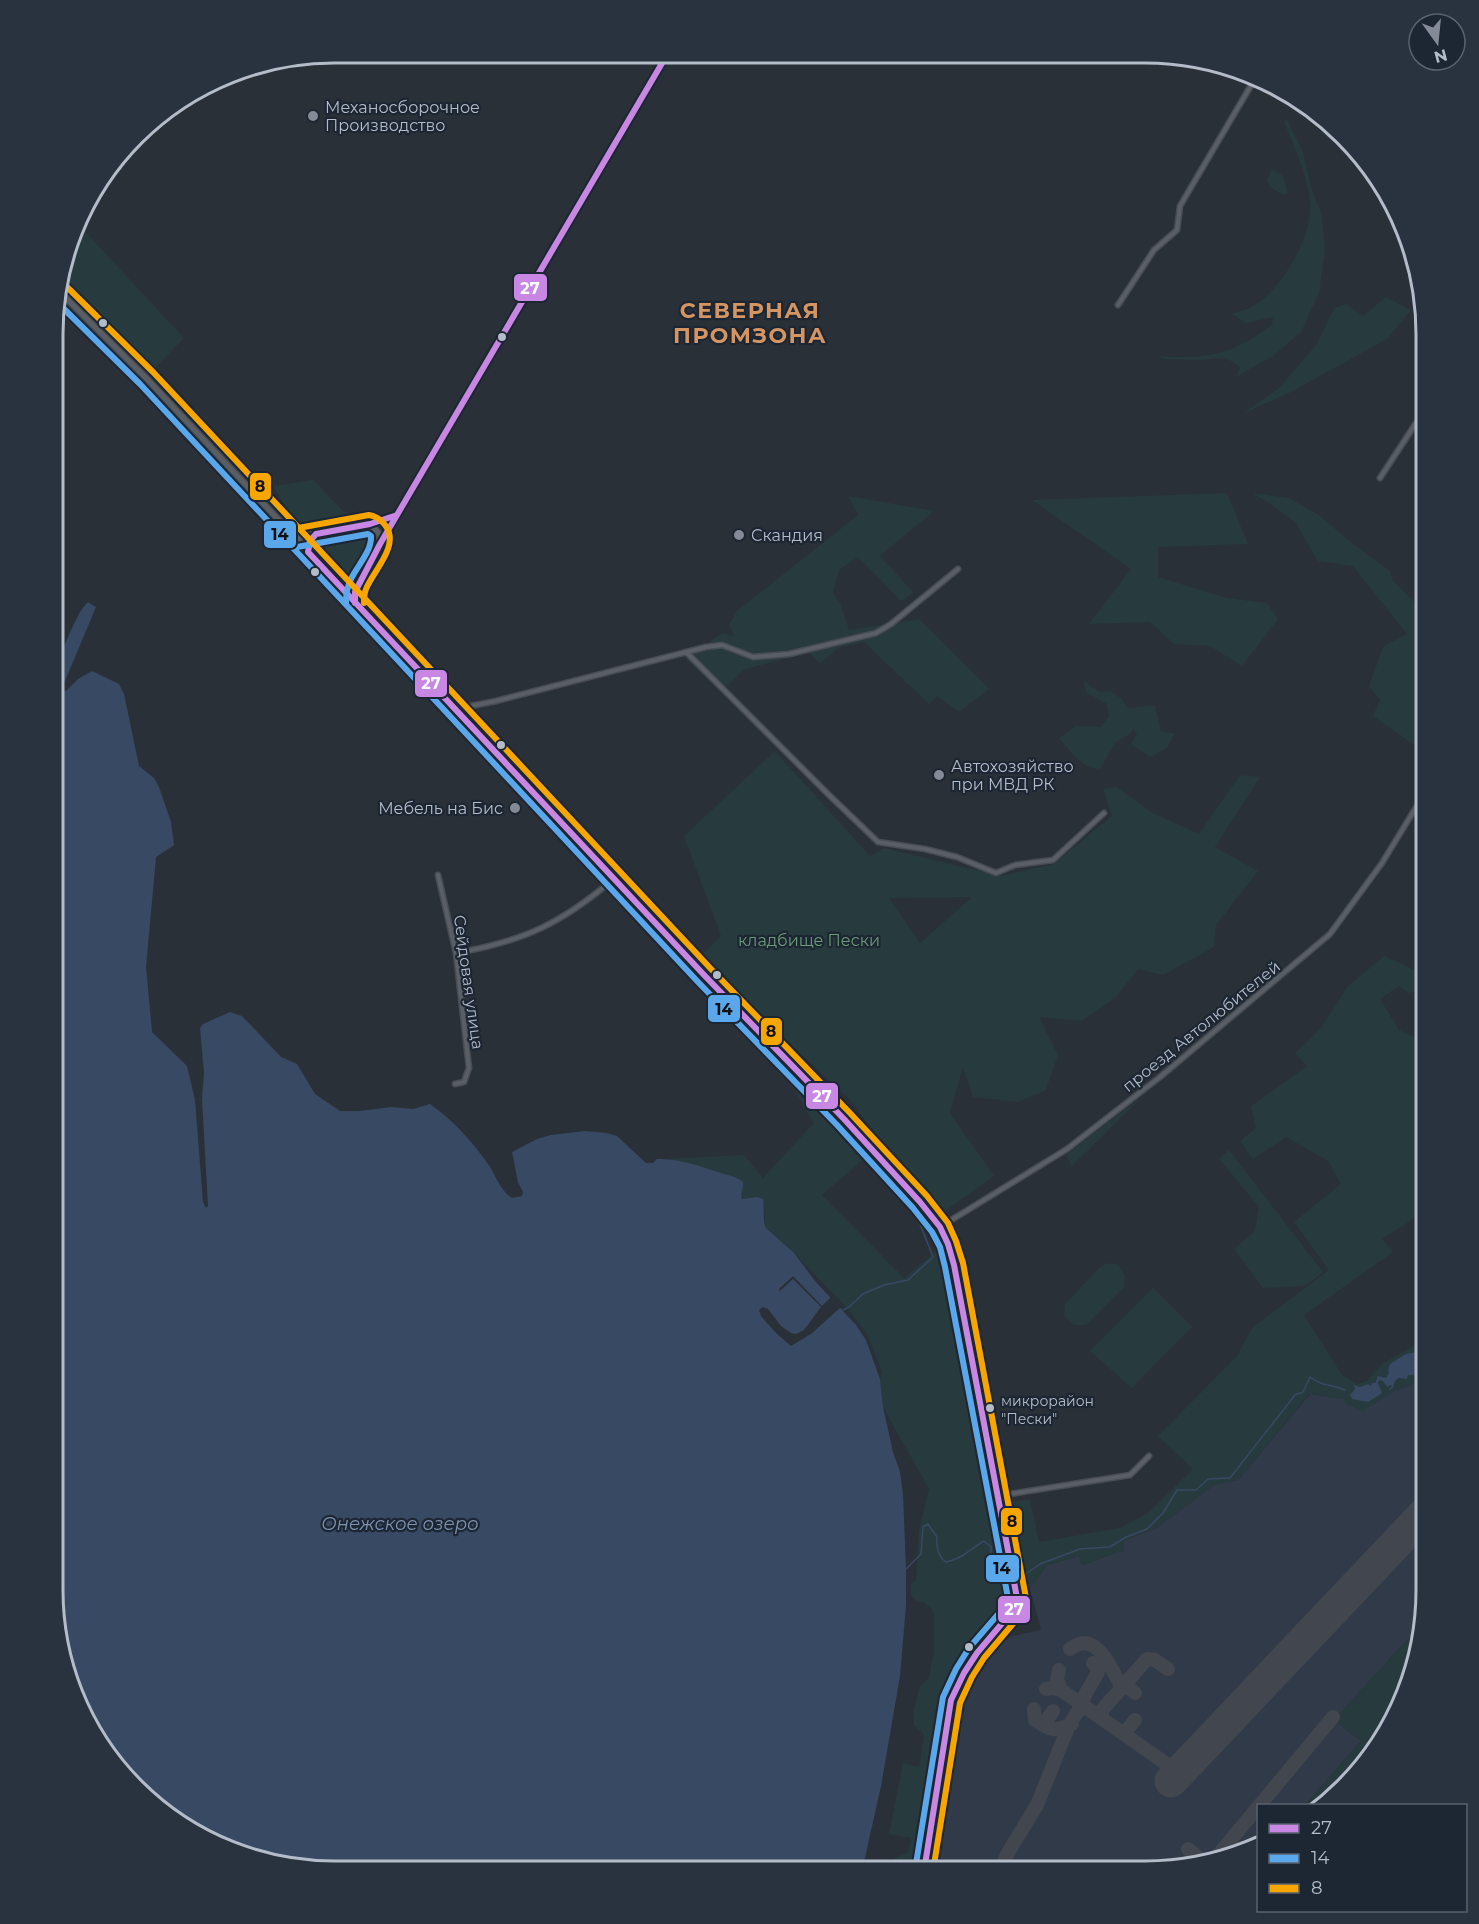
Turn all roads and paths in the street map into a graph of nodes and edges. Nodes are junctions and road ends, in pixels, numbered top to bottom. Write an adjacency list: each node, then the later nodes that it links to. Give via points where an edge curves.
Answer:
1 (662, 63): 7 (main road)
2 (1251, 85): 4 (street, via 1180,206 1177,230 1154,250)
3 (66, 296): 10 (main road)
4 (1118, 305)
5 (1416, 423): 6 (street)
6 (1380, 478)
7 (397, 515): 8 (main road); 11 (main road)
8 (370, 524): 9 (main road); 11 (main road, via 380,535)
9 (316, 534): 10 (main road); 12 (main road)
10 (295, 538): 12 (main road)
11 (380, 544): 14 (main road)
12 (308, 552): 15 (main road)
13 (958, 569): 17 (street, via 876,633 789,654 753,657 722,645)
14 (358, 584): 15 (main road); 16 (main road, via 354,592)
15 (339, 585): 16 (main road)
16 (356, 603): 18 (main road)
17 (687, 653): 18 (street); 20 (street, via 878,842 957,857 996,873 1015,865 1053,860)
18 (455, 709): 22 (main road)
19 (1416, 808): 25 (street, проезд Автолюбителей, via 1389,853 1330,934 1160,1077 1067,1149)
20 (1104, 813)
21 (438, 875): 23 (street, Сейдовая улица)
22 (615, 878): 23 (street, via 588,901 526,936); 25 (main road, via 844,1119)
23 (456, 953): 24 (street, Сейдовая улица, via 469,1068 464,1082)
24 (455, 1084)
25 (940, 1227): 27 (main road, via 954,1265)
26 (1149, 1456): 27 (street, via 1130,1475 1010,1494)
27 (996, 1482): 28 (main road, via 1017,1598 1015,1608 964,1673 951,1700)
28 (926, 1861)

